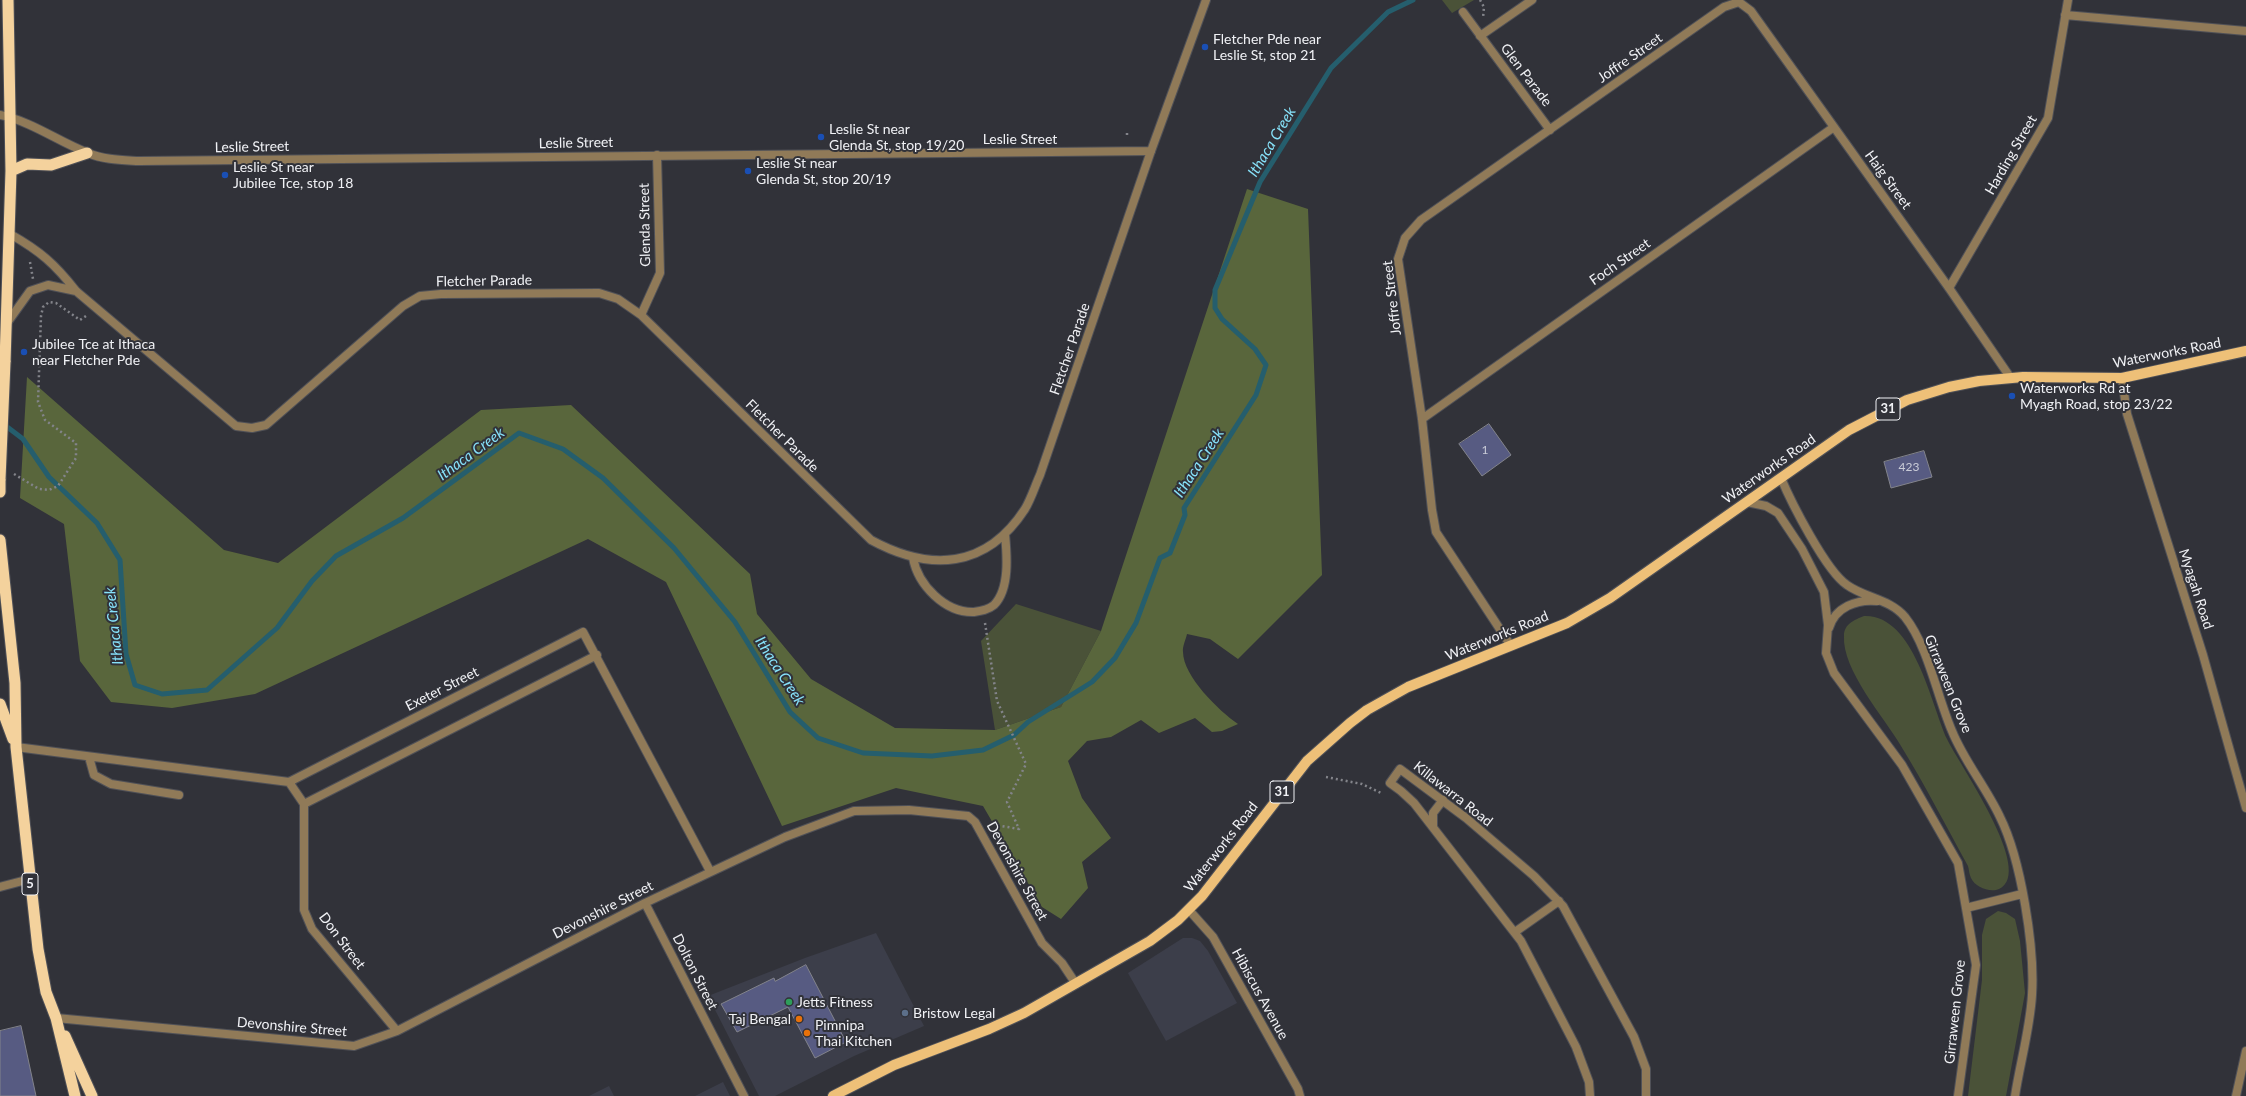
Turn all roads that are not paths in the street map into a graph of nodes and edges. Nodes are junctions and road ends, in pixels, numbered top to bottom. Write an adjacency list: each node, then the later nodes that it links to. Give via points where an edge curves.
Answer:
1 (8, 0): 10 (highway)
2 (1206, 0): 13 (street, Fletcher Parade)
3 (1532, 0): 9 (street, Glen Parade)
4 (2068, 0): 7 (street, Harding Street)
5 (1739, 2): 11 (street, Haig Street, via 1751,11); 12 (street, Joffre Street, via 1724,7)
6 (1463, 12): 9 (street, Glen Parade)
7 (2065, 15): 8 (street); 18 (street, Harding Street, via 2048,118)
8 (2246, 31)
9 (1480, 36): 12 (street, Glen Parade)
10 (5, 116): 14 (street, Leslie Street, via 34,125); 16 (highway)
11 (1834, 127): 18 (street, Haig Street); 25 (street, Foch Street)
12 (1550, 130): 25 (street, Joffre Street, via 1422,220 1405,238 1398,259)
13 (1151, 151): 15 (street, Leslie Street); 30 (street, Fletcher Parade, via 1040,475 1026,508)
14 (87, 153): 15 (street, Leslie Street, via 110,159 140,161); 16 (highway, via 51,165 27,164)
15 (657, 155): 20 (street, Glenda Street, via 660,273)
16 (11, 171): 17 (highway)
17 (10, 234): 19 (street, Fletcher Parade, via 57,266); 21 (highway)
18 (1949, 288): 23 (street, Haig Street)
19 (76, 291): 20 (street, Fletcher Parade, via 236,426 252,428 266,425 403,306 420,296 599,293 618,298); 21 (street, Fletcher Parade, via 48,285 30,291)
20 (641, 315): 34 (street, Fletcher Parade, via 871,540)
21 (7, 323): 27 (highway, bridge)
22 (2246, 352): 24 (main road, Waterworks Road / 31)
23 (2010, 377): 24 (main road, Waterworks Road / 31); 26 (main road, Waterworks Road / 31, via 1963,384 1907,400 1849,430)
24 (2122, 378): 46 (street, Myagah Road, via 2127,414 2203,655)
25 (1422, 419): 37 (street, Joffre Street, via 1436,532)
26 (1782, 478): 29 (main road, Waterworks Road / 31); 32 (street, Girraween Grove)
27 (0, 479): 28 (highway)
28 (0, 492)
29 (1747, 502): 33 (street, Girraween Grove, via 1775,511); 37 (main road, Waterworks Road / 31, via 1595,608 1567,623)
30 (1005, 534): 34 (street, Fletcher Parade, via 986,549 964,557 943,561); 34 (street, via 1007,557 1000,596 994,605 983,611 966,612 937,598 915,570)
31 (0, 540): 40 (highway, 5, via 15,683)
32 (1814, 542): 33 (street); 35 (street, Girraween Grove, via 1841,580 1854,590)
33 (1802, 549): 36 (street, Girraween Grove, via 1824,592)
34 (913, 558)
35 (1892, 607): 36 (street, via 1871,601 1846,607 1832,618); 51 (street, Girraween Grove, via 1906,619 1920,646 1956,739 2000,816 2013,850)
36 (1827, 636): 54 (street, Girraween Grove, via 1826,657 1834,673 1902,765 1958,863)
37 (1511, 646): 55 (main road, Waterworks Road / 31, via 1408,687 1367,710 1334,735 1292,779)
38 (597, 655): 42 (street, Exeter Street, via 583,632); 45 (street); 48 (street, Exeter Street)
39 (0, 704): 40 (highway, 5)
40 (16, 747): 41 (street); 49 (highway, 5)
41 (89, 757): 42 (street); 43 (street, via 94,775 111,784)
42 (290, 782): 45 (street)
43 (178, 795)
44 (1442, 800): 47 (street, via 1432,813); 47 (street, Killawarra Road, via 1400,769 1390,783 1414,804); 52 (street, Killawarra Road, via 1534,876)
45 (304, 804): 59 (street, Don Street, via 304,910 312,929)
46 (2246, 808)
47 (1433, 827): 56 (street, Killawarra Road)
48 (710, 871): 53 (street, Devonshire Street); 57 (street, Devonshire Street, via 785,837 854,811 909,810 968,816 975,822 1042,943 1062,963)
49 (30, 879): 50 (street); 58 (highway, 5, via 41,971)
50 (0, 887)
51 (2022, 894): 54 (street); 69 (street, Girraween Grove, via 2032,957 2032,996)
52 (1559, 901): 56 (street); 67 (street, Killawarra Road, via 1634,1037 1646,1069)
53 (645, 903): 59 (street, Devonshire Street); 63 (street, Dolton Street)
54 (1966, 908): 68 (street, Girraween Grove, via 1976,965)
55 (1189, 910): 57 (main road, Waterworks Road / 31, via 1150,941); 65 (street, Hibiscus Avenue, via 1218,945)
56 (1515, 932): 66 (street, Killawarra Road, via 1576,1047 1590,1082)
57 (1076, 984): 64 (main road, Waterworks Road / 31, via 1006,1022 894,1065)
58 (56, 1018): 59 (street, Devonshire Street, via 354,1046); 61 (highway, 5); 62 (highway, 5)
59 (397, 1031)
60 (2246, 1052): 70 (street)
61 (75, 1096)
62 (92, 1096)
63 (744, 1096)
64 (833, 1096)
65 (1300, 1096)
66 (1590, 1096)
67 (1646, 1096)
68 (1958, 1096)
69 (2015, 1096)
70 (2236, 1096)

